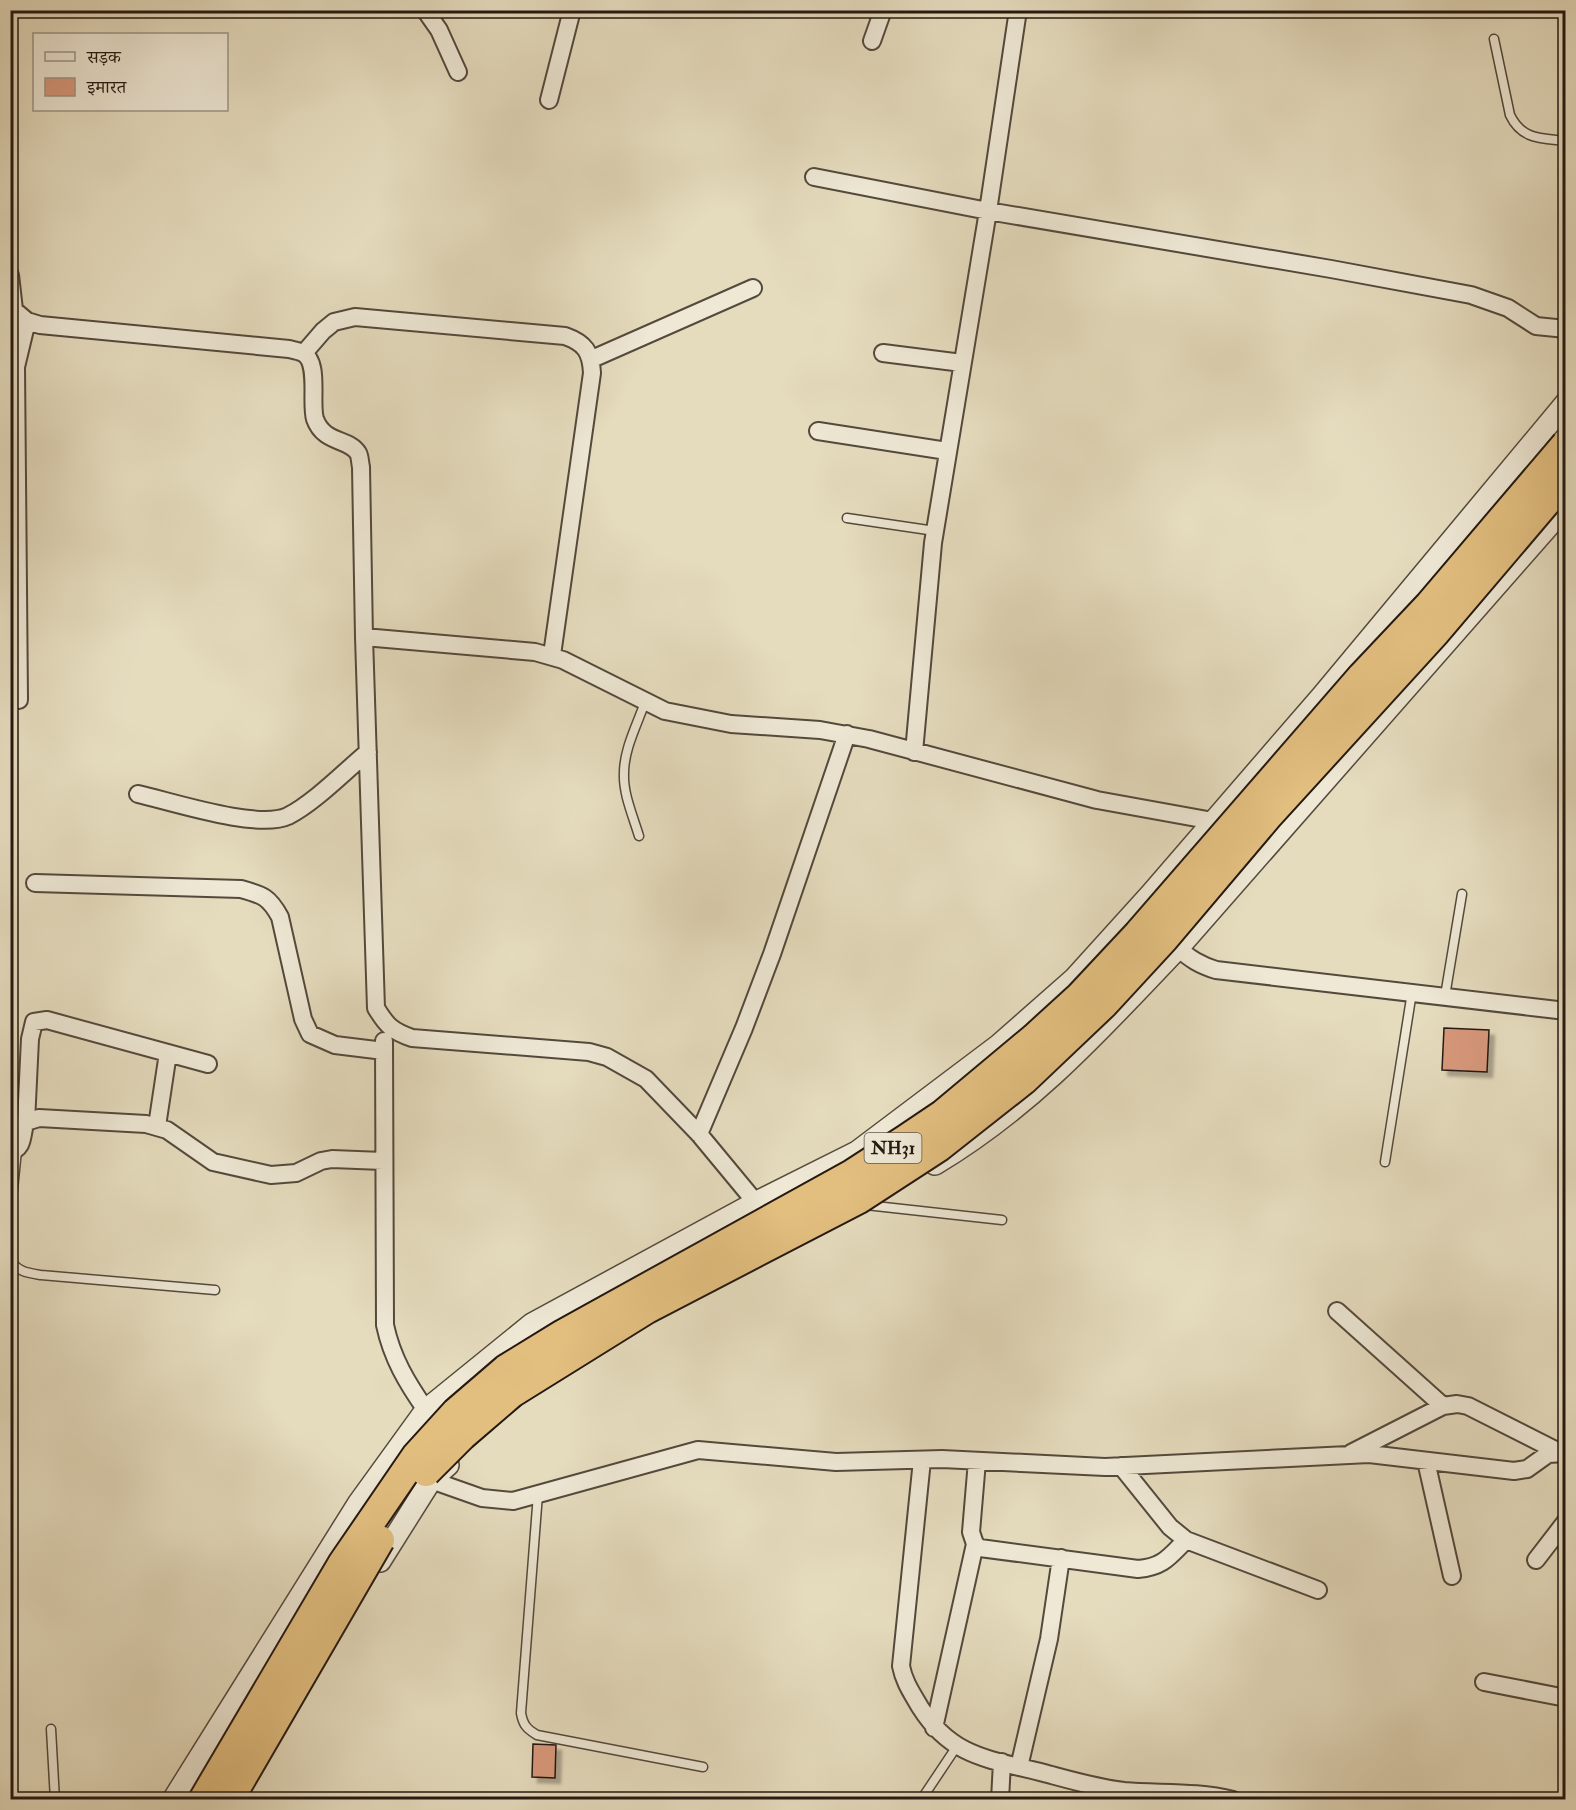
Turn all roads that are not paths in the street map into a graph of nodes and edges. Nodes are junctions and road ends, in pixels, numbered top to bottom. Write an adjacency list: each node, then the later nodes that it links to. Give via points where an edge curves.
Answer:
1 (425, 10): 7 (street)
2 (572, 10): 8 (street)
3 (883, 10): 6 (street)
4 (1018, 10): 11 (street)
5 (1494, 39): 9 (lane, via 1516,127 1524,134)
6 (872, 41)
7 (458, 72)
8 (549, 100)
9 (1566, 141)
10 (814, 177): 11 (street)
11 (988, 211): 15 (street, via 1471,295 1508,308 1536,326); 19 (street)
12 (10, 275): 14 (street, via 14,310)
13 (753, 288): 18 (street)
14 (27, 321): 17 (street, via 40,326 289,349); 30 (street, via 16,367)
15 (1566, 329)
16 (883, 353): 19 (street)
17 (304, 354): 18 (street, via 334,322 355,316 565,336 577,340); 28 (street, via 311,363 315,418 321,430 351,446 361,467)
18 (591, 358): 29 (street)
19 (962, 363): 23 (street)
20 (1566, 404): 36 (street)
21 (818, 431): 23 (street)
22 (1566, 444): 89 (highway, NH31, bridge, via 1138,934 1034,1038 943,1114 888,1151 563,1334 506,1370 456,1412 416,1456 342,1564)
23 (947, 451): 27 (street)
24 (1566, 479): 90 (highway, NH31, bridge, via 1164,939 1104,1004 1024,1080 939,1147 859,1199 647,1309 512,1394 462,1436 428,1470 374,1549)
25 (1566, 506): 40 (street)
26 (847, 518): 27 (lane)
27 (934, 531): 34 (street)
28 (364, 637): 29 (street); 33 (street)
29 (552, 655): 31 (street)
30 (19, 700)
31 (645, 702): 32 (street, via 711,722); 37 (lane, via 627,753 624,775)
32 (847, 734): 34 (street); 50 (street, via 768,965)
33 (368, 752): 35 (street, via 301,808 275,820 246,820); 44 (street, via 376,1008)
34 (914, 752): 36 (street, via 1097,800)
35 (138, 794)
36 (1213, 821): 54 (street, via 1074,979 999,1045 857,1152)
37 (639, 836)
38 (35, 883): 45 (street, via 241,889 262,895 272,902 280,917 303,1019 310,1034 335,1045)
39 (1462, 894): 42 (lane)
40 (1178, 948): 41 (street, via 1191,960 1216,969); 55 (street, via 1061,1069 1007,1116)
41 (1412, 992): 42 (street); 53 (lane)
42 (1445, 996): 43 (street)
43 (1566, 1011)
44 (384, 1022): 45 (street); 50 (street, via 396,1033 412,1038 589,1052 607,1057 646,1079)
45 (384, 1051): 52 (street)
46 (168, 1053): 47 (street); 48 (street, via 39,1019 34,1022 30,1039); 49 (street)
47 (208, 1064)
48 (26, 1122): 49 (street, via 39,1118); 51 (street, via 21,1146)
49 (157, 1126): 52 (street, via 213,1162 272,1175 296,1173 332,1159)
50 (699, 1134): 54 (street)
51 (14, 1151): 56 (lane)
52 (383, 1161): 63 (street, via 385,1325 398,1368)
53 (1385, 1162)
54 (755, 1203): 58 (street); 63 (street, via 532,1324)
55 (866, 1205): 57 (lane); 58 (street)
56 (10, 1219)
57 (1002, 1220)
58 (797, 1243): 70 (street, via 612,1341 512,1407)
59 (10, 1259): 60 (lane, via 22,1272 41,1275)
60 (214, 1290)
61 (1337, 1311): 62 (street)
62 (1443, 1406): 64 (street, via 1468,1406); 65 (street)
63 (426, 1410): 88 (street, via 358,1504)
64 (1562, 1452): 68 (street, via 1548,1454 1527,1468 1514,1471)
65 (1349, 1454): 68 (street); 69 (street)
66 (922, 1460): 67 (street); 71 (street, via 836,1462 698,1450); 81 (street, via 901,1666 904,1681)
67 (974, 1461): 69 (street); 74 (street, via 971,1532)
68 (1426, 1461): 77 (street)
69 (1121, 1466): 73 (street, via 1170,1527)
70 (431, 1480): 71 (street, via 497,1501); 91 (street, via 338,1627)
71 (538, 1494): 85 (lane, via 523,1722 537,1735)
72 (1566, 1521): 76 (street)
73 (1186, 1540): 75 (street, via 1153,1568); 78 (street)
74 (975, 1544): 75 (street); 81 (street)
75 (1061, 1558): 86 (street, via 1049,1639)
76 (1536, 1560)
77 (1452, 1576)
78 (1318, 1590)
79 (1484, 1682): 80 (street)
80 (1566, 1698)
81 (934, 1728): 83 (street)
82 (51, 1729): 87 (lane)
83 (957, 1746): 84 (street); 92 (lane)
84 (1002, 1762): 86 (street); 93 (street)
85 (703, 1767)
86 (1019, 1767): 94 (street, via 1123,1791 1194,1793)
87 (55, 1800)
88 (173, 1800)
89 (203, 1800)
90 (229, 1800)
91 (242, 1800)
92 (921, 1800)
93 (1000, 1800)
94 (1233, 1800)

